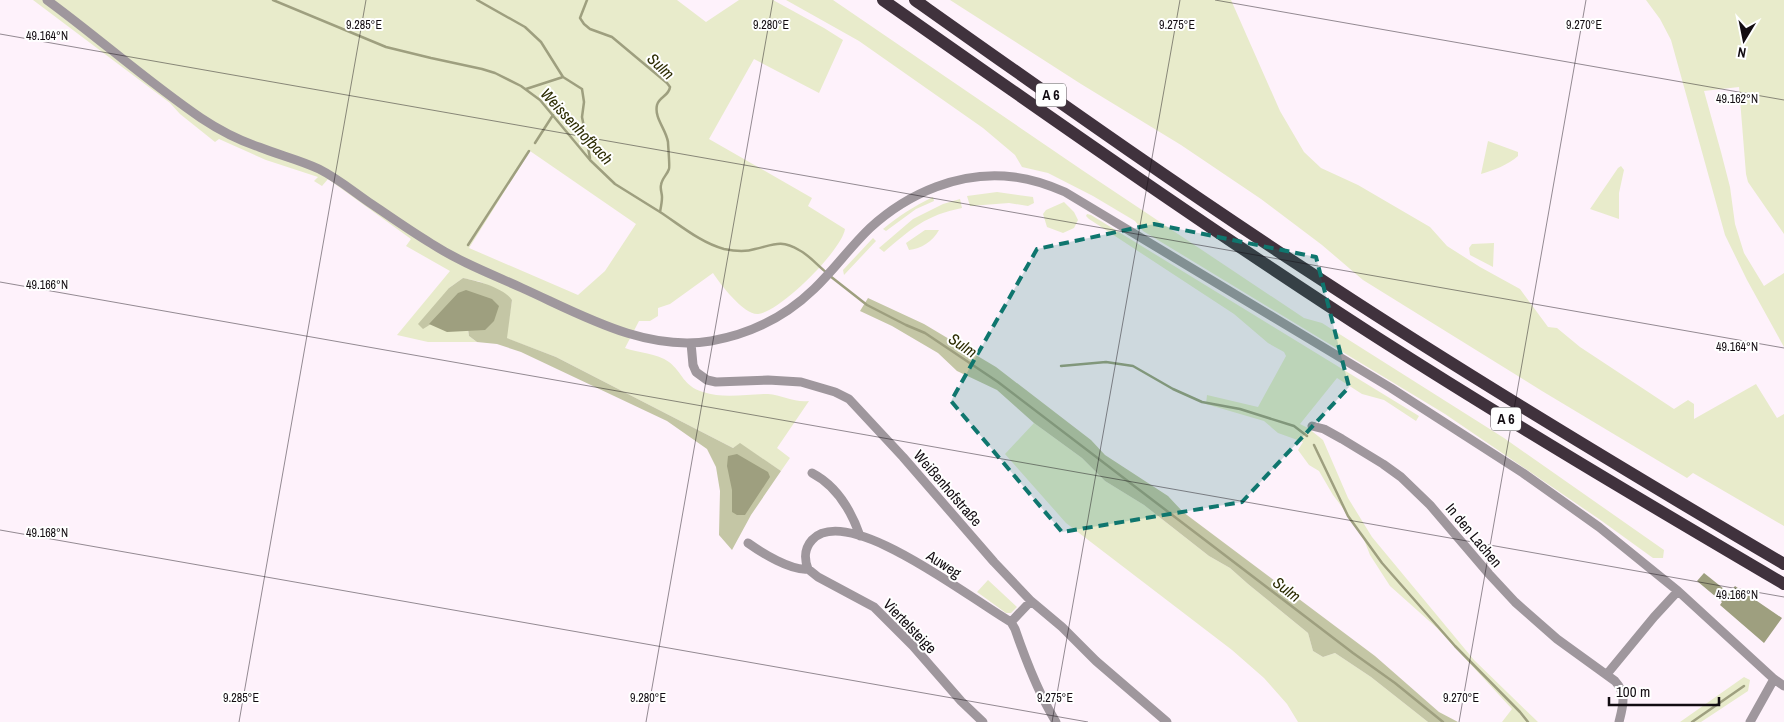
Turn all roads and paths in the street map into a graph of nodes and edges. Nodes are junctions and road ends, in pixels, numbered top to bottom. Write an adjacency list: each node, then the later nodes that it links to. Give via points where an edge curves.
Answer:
1 (47, 0): 4 (street, via 203,119 237,138 321,170 414,233 456,257 623,332 656,340)
2 (883, 0): 11 (highway, A 6, via 1317,298 1506,419)
3 (915, 0): 9 (highway, A 6, via 1336,290)
4 (691, 343): 12 (street, via 739,335 793,307 882,217 936,186 995,176 1049,185 1096,209 1459,431 1600,527); 13 (street, Weißenhofstraße, via 696,372 707,380 801,382 849,399)
5 (1312, 426): 15 (street, In den Lachen, via 1342,439 1401,477 1430,505 1515,602 1557,639)
6 (812, 473): 7 (street, via 846,504)
7 (860, 536): 10 (street, Auweg, via 828,532 815,537 805,555); 14 (street, Auweg, via 900,552)
8 (748, 543): 10 (street, Viertelsteige, via 792,566)
9 (1784, 564)
10 (808, 568): 19 (street, Viertelsteige, via 818,577 874,607)
11 (1784, 584)
12 (1678, 591): 15 (street); 16 (street)
13 (1031, 601): 14 (street); 21 (street, Weißenhofstraße)
14 (1011, 622): 20 (street, via 1045,705)
15 (1607, 674): 22 (street, In den Lachen, via 1623,694)
16 (1774, 679): 17 (street); 18 (street)
17 (1784, 686)
18 (1752, 721)
19 (983, 722)
20 (1056, 722)
21 (1167, 722)
22 (1619, 722)

